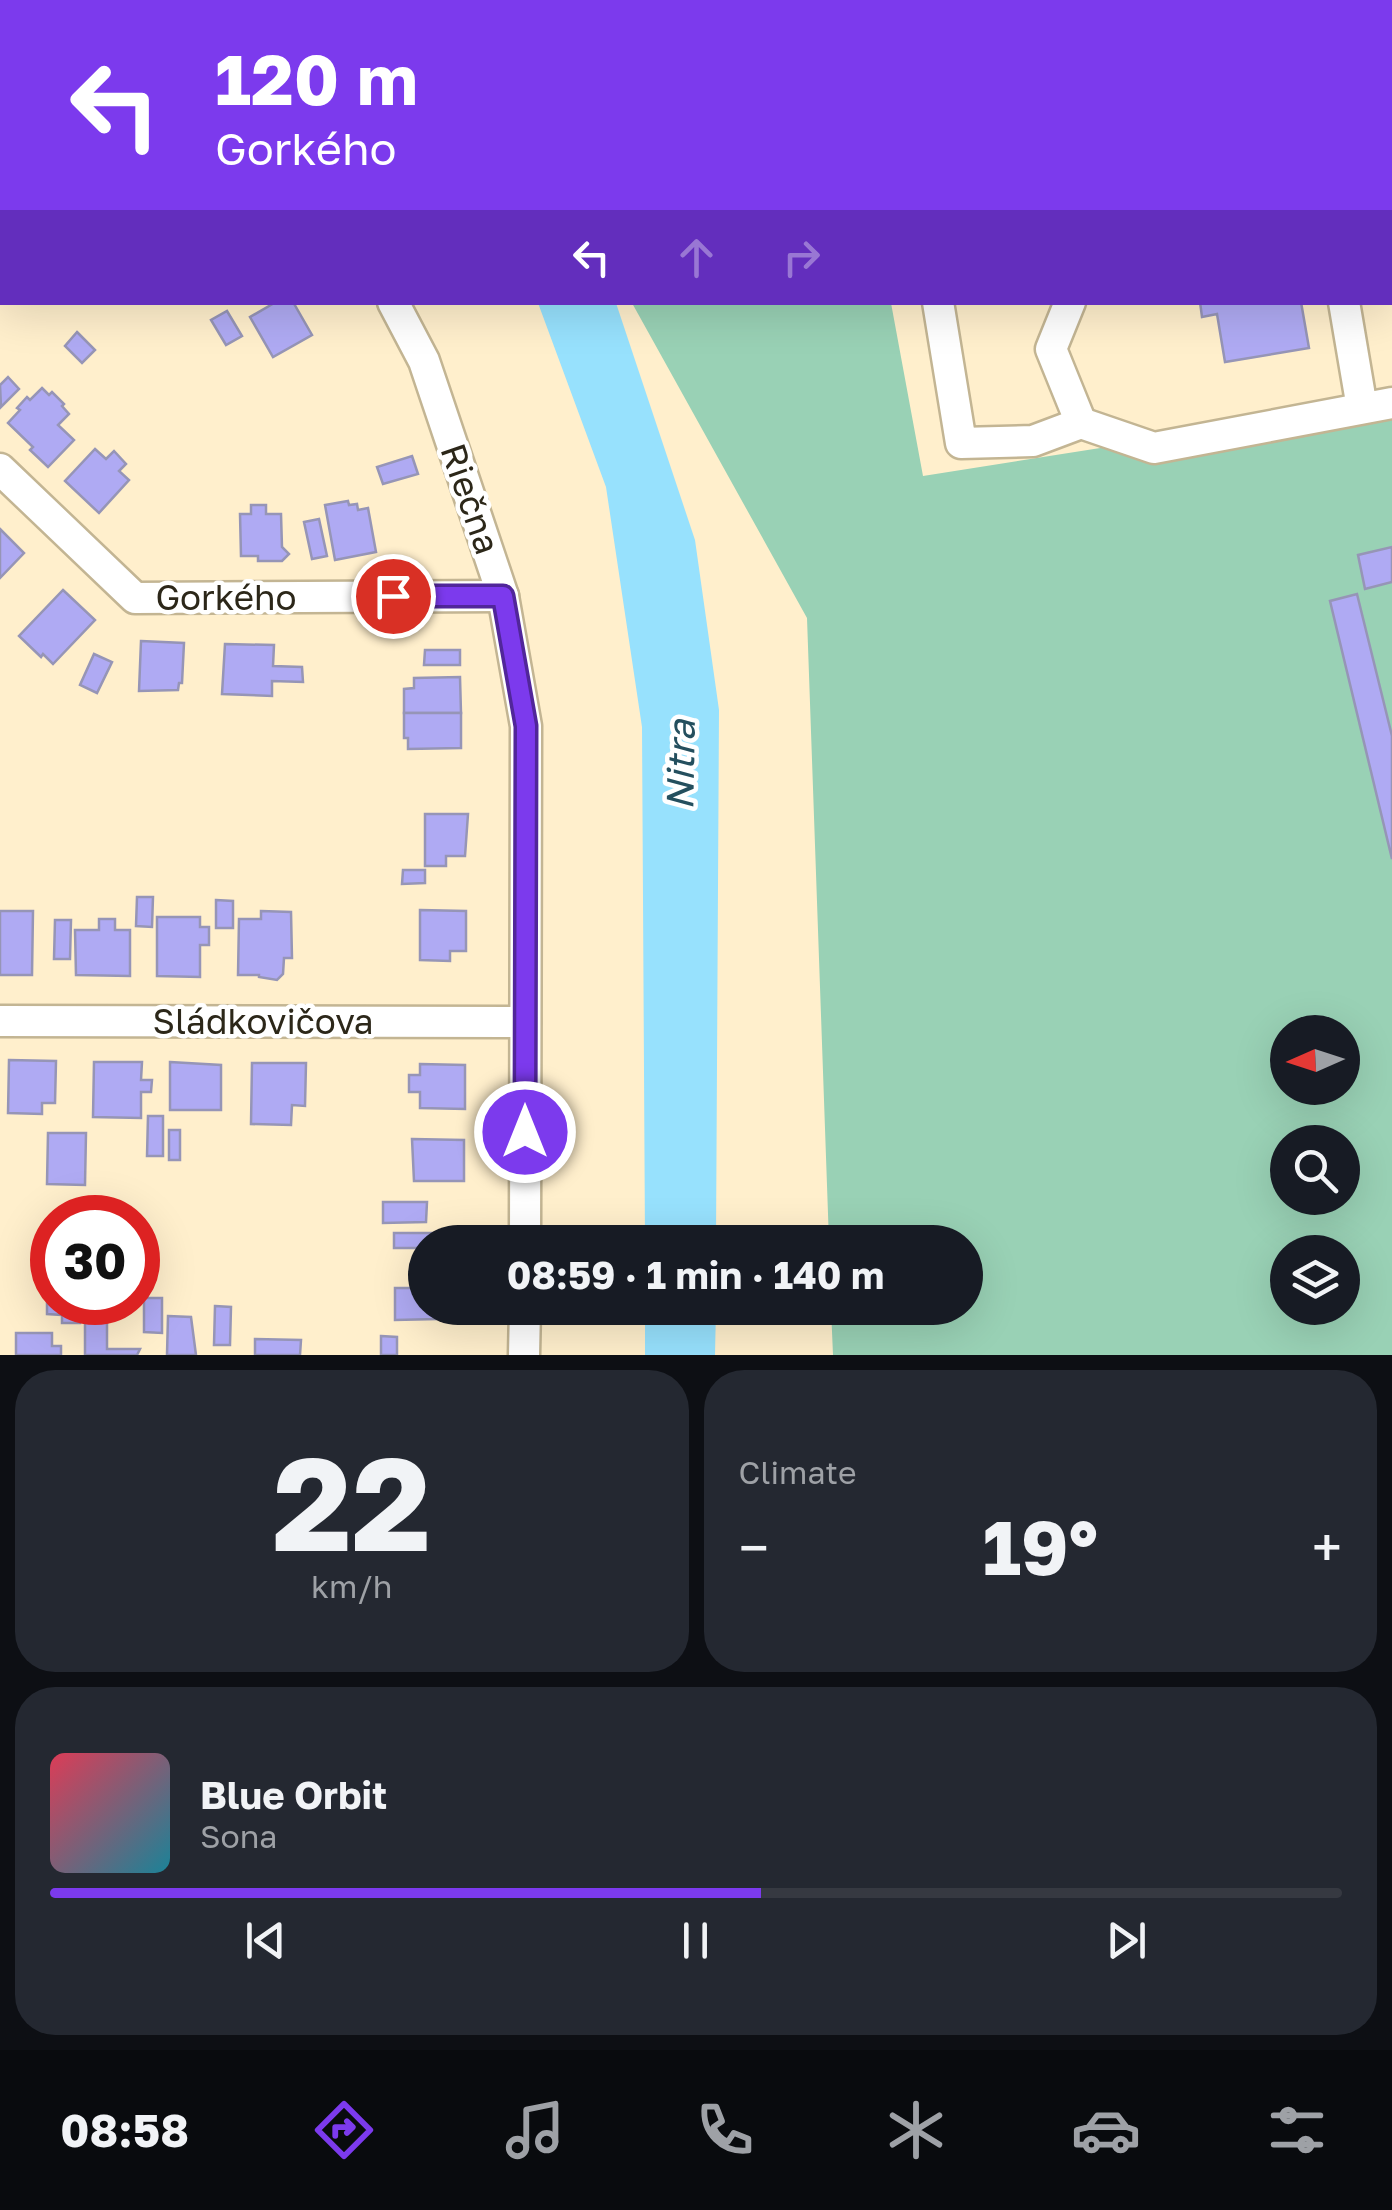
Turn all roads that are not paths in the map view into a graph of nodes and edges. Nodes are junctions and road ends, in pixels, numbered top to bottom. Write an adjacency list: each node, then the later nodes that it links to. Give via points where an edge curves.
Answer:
1 (395, 305): 8 (street, Riečna, via 424,361)
2 (938, 305): 6 (street, via 961,443 1032,441)
3 (1069, 305): 6 (street, via 1051,349)
4 (1345, 305): 5 (street)
5 (1377, 406): 6 (street, via 1154,448)
6 (1081, 422)
7 (0, 469): 8 (street, Gorkého, via 135,598)
8 (503, 596): 10 (street, Riečna, via 526,726)
9 (0, 1022): 10 (street, Sládkovičova)
10 (525, 1022): 11 (street, Riečna)
11 (525, 1225)
12 (524, 1325): 13 (street)
13 (524, 1355)

